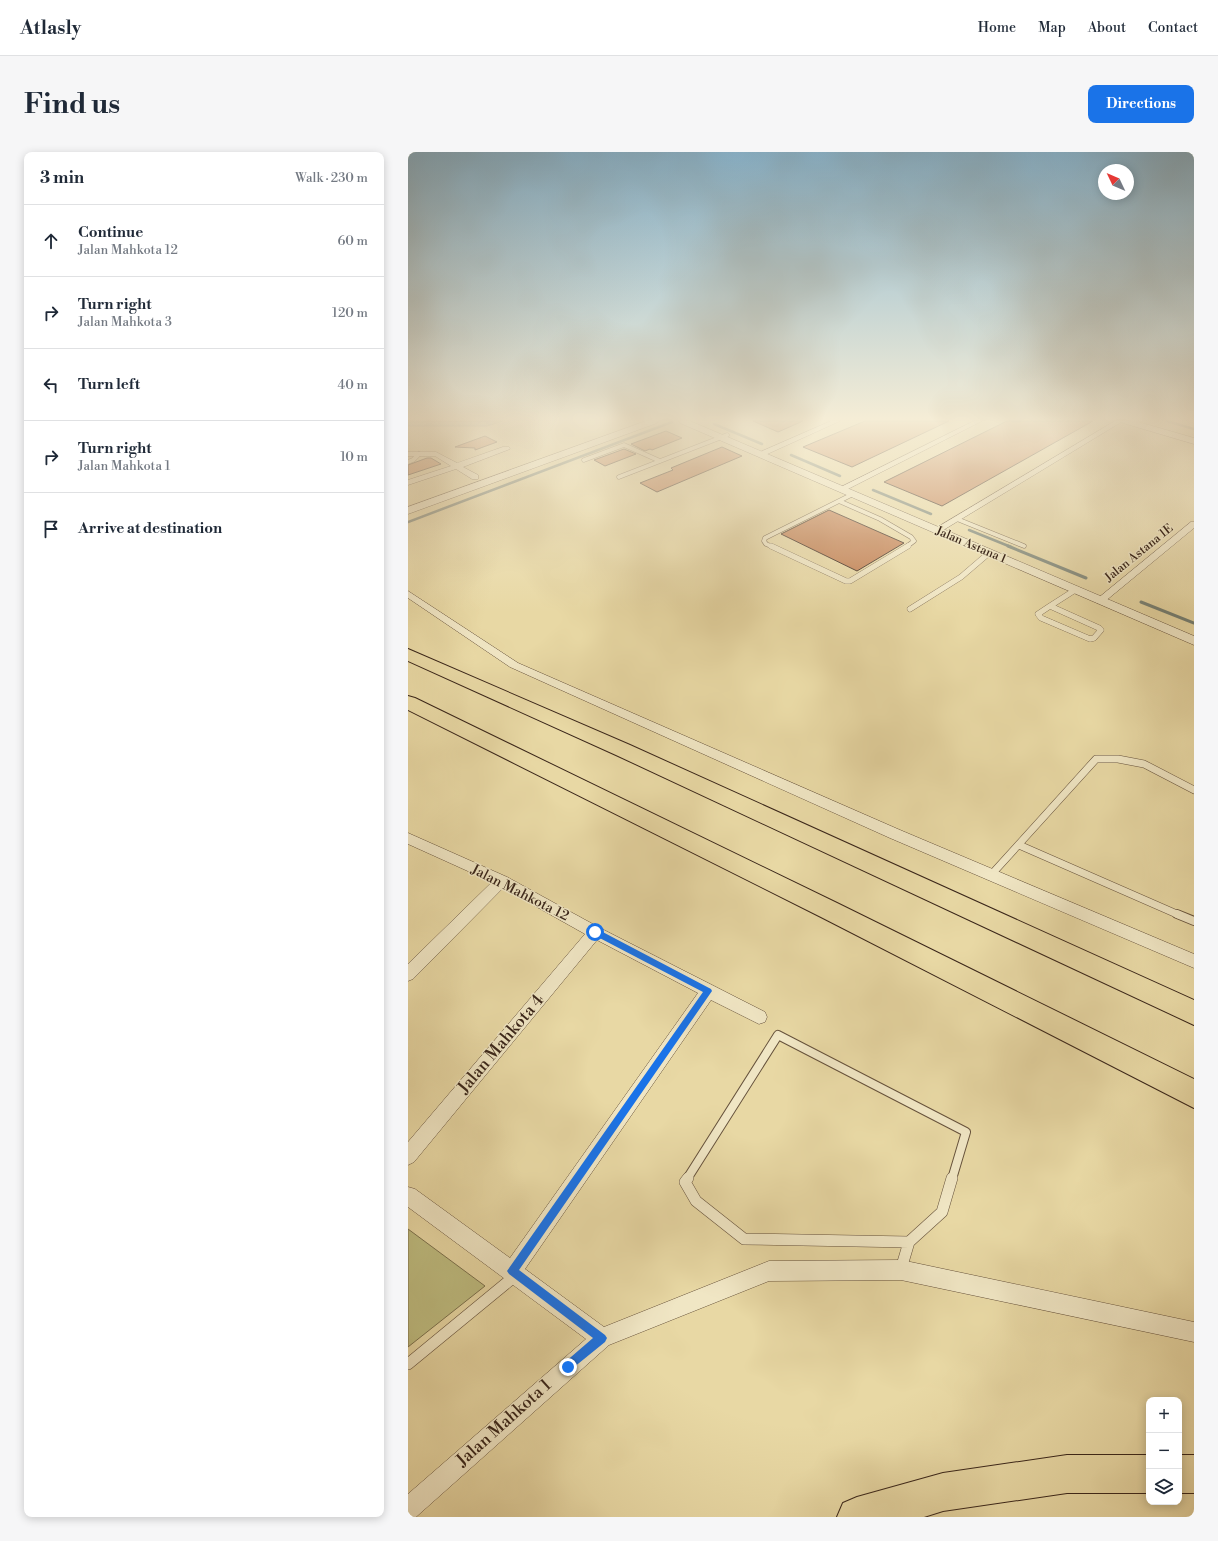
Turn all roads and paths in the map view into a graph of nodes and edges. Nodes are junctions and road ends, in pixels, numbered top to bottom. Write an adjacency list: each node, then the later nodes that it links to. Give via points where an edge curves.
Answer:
1 (454, 485): 8 (street)
2 (480, 485): 7 (street)
3 (837, 485): 6 (street, Jalan Astana 1)
4 (855, 485): 6 (street)
5 (1015, 485): 12 (street)
6 (847, 489): 9 (lane); 14 (street, Jalan Astana 1)
7 (446, 497): 10 (street); 11 (street)
8 (408, 501)
9 (838, 501): 9 (lane, via 887,523 911,537 913,542 850,581 766,544 765,538)
10 (408, 511)
11 (408, 516)
12 (958, 519): 14 (street); 15 (lane)
13 (1194, 524): 19 (street, Jalan Astana 1E)
14 (941, 528): 16 (street, Jalan Astana 1); 19 (street, Jalan Astana 1)
15 (1024, 546)
16 (989, 553): 17 (street, Jalan Astana 1); 21 (lane, via 956,581)
17 (1075, 590): 19 (street, Jalan Astana 1); 20 (lane)
18 (408, 594): 29 (street, via 514,665)
19 (1104, 597): 22 (street, Jalan Astana 1); 23 (street, Jalan Astana 1)
20 (1050, 606): 20 (lane, via 1038,614 1040,618 1090,639 1101,630)
21 (910, 609)
22 (1194, 631)
23 (1194, 641)
24 (408, 654): 36 (highway, via 616,746)
25 (408, 702): 38 (highway)
26 (1194, 790): 28 (lane, via 1144,764 1118,759 1096,759)
27 (409, 841): 30 (street, Jalan Mahkota 12)
28 (1019, 845): 29 (lane); 31 (lane)
29 (992, 875): 33 (street)
30 (502, 881): 32 (street, Jalan Mahkota 12); 34 (street)
31 (1194, 921)
32 (595, 932): 35 (street, Jalan Mahkota 12); 39 (street, Jalan Mahkota 4)
33 (1194, 961)
34 (408, 974)
35 (708, 991): 37 (street, Jalan Mahkota 12); 43 (street)
36 (1194, 1012)
37 (759, 1016)
38 (1194, 1094)
39 (408, 1156)
40 (408, 1196): 43 (street)
41 (909, 1242): 41 (lane, via 942,1212 966,1132 778,1034 686,1182 696,1201 744,1239); 42 (lane)
42 (901, 1270): 44 (street, Jalan Mahkota 1); 45 (street, Jalan Mahkota 1, via 770,1271)
43 (514, 1273): 45 (street); 46 (lane)
44 (1194, 1332)
45 (602, 1338): 50 (street, Jalan Mahkota 1)
46 (408, 1364)
47 (1146, 1474): 51 (highway, via 1068,1474 951,1491)
48 (1182, 1474): 49 (highway)
49 (1194, 1474)
50 (408, 1509)
51 (857, 1517)

